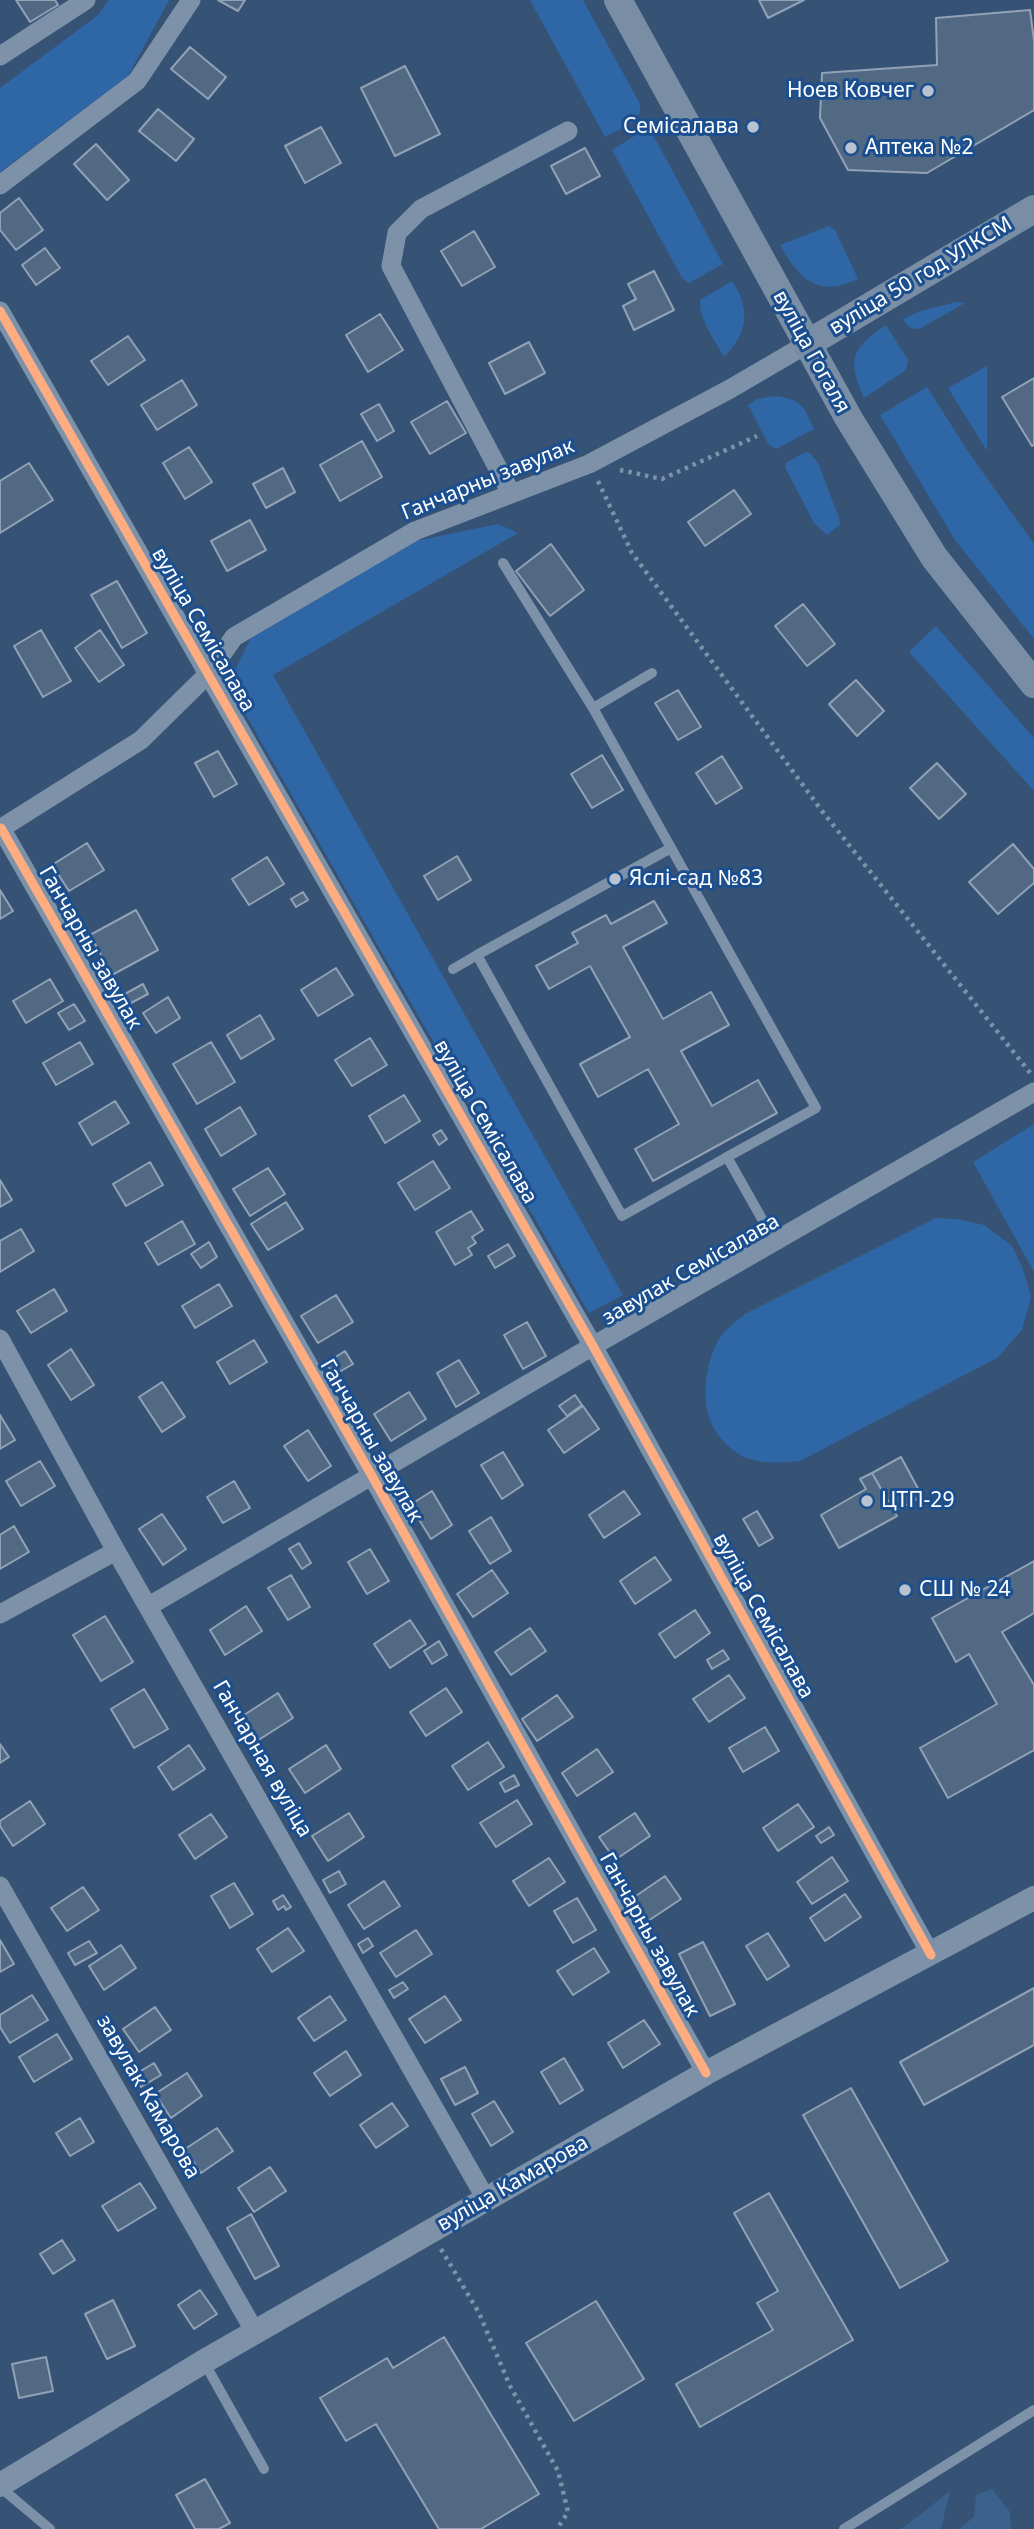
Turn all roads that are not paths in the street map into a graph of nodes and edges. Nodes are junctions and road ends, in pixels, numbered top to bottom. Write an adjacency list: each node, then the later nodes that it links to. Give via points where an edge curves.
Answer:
1 (86, 0): 4 (street)
2 (191, 0): 6 (street, via 137,81)
3 (618, 0): 9 (main road, вуліца Гогаля)
4 (0, 56)
5 (568, 131): 10 (street, via 421,209 397,233 391,266)
6 (0, 185)
7 (1034, 209): 9 (main road, вуліца 50 год УЛКСМ)
8 (0, 311): 13 (street, вуліца Семісалава)
9 (807, 344): 10 (street, Ганчарны завулак, via 589,464); 14 (main road, вуліца Гогаля, via 934,557)
10 (511, 493): 13 (street, Ганчарны завулак, via 415,531 234,636)
11 (503, 564): 15 (lane)
12 (652, 673): 15 (lane)
13 (208, 674): 16 (street, Ганчарны завулак, via 141,740); 24 (street, вуліца Семісалава)
14 (1034, 684)
15 (593, 708): 17 (lane)
16 (1, 829): 25 (street, Ганчарны завулак)
17 (671, 848): 18 (lane); 21 (lane, via 817,1108)
18 (477, 955): 19 (lane); 21 (lane, via 622,1216)
19 (453, 969)
20 (1034, 1092): 22 (street, завулак Семісалава)
21 (727, 1157): 22 (lane)
22 (775, 1242): 24 (street, завулак Семісалава)
23 (0, 1339): 26 (street, Ганчарная вуліца)
24 (593, 1346): 25 (street, завулак Семісалава); 31 (street, вуліца Семісалава)
25 (372, 1476): 27 (street, завулак Семісалава); 32 (street, Ганчарны завулак)
26 (116, 1551): 27 (street, Ганчарная вуліца); 28 (street)
27 (149, 1606): 33 (street, Ганчарная вуліца)
28 (0, 1614)
29 (0, 1886): 34 (street, завулак Камарова)
30 (1034, 1898): 31 (street, вуліца Камарова)
31 (931, 1955): 32 (street, вуліца Камарова)
32 (706, 2073): 33 (street, вуліца Камарова)
33 (486, 2199): 34 (street, вуліца Камарова)
34 (255, 2332): 35 (street, вуліца Камарова)
35 (203, 2362): 37 (lane); 38 (street, вуліца Камарова)
36 (1034, 2410): 40 (lane)
37 (264, 2469)
38 (0, 2486): 39 (lane)
39 (50, 2529)
40 (844, 2529)

